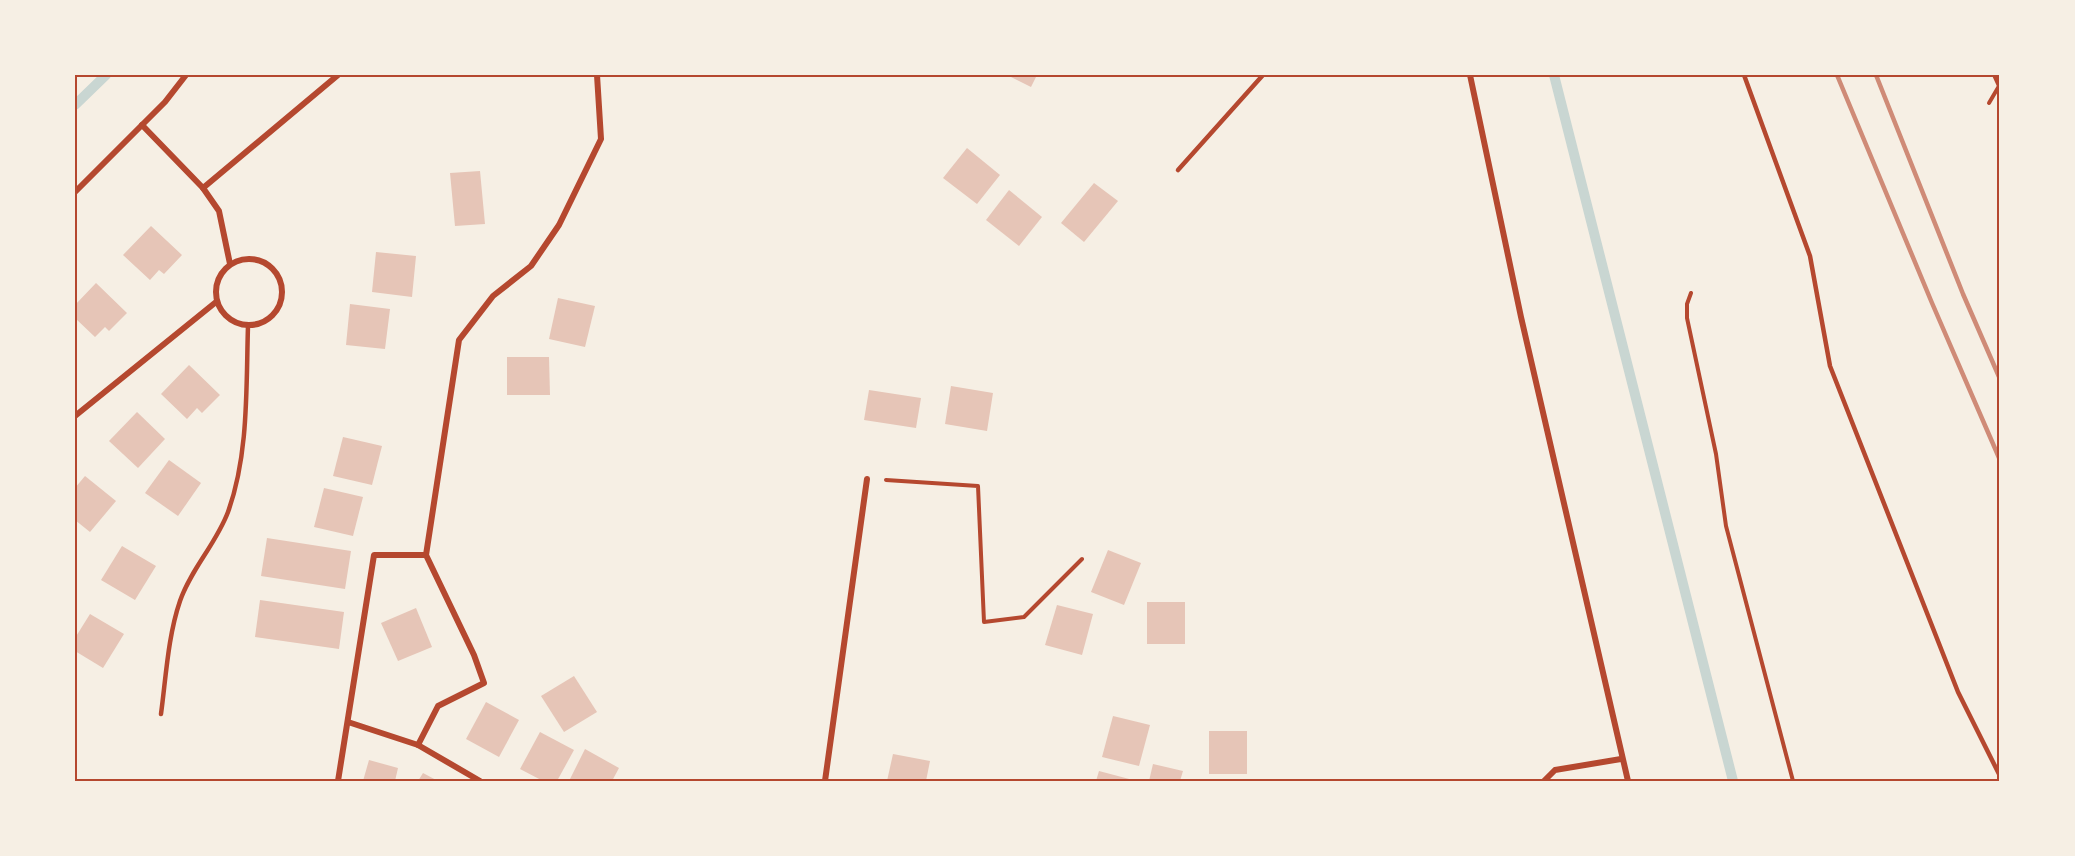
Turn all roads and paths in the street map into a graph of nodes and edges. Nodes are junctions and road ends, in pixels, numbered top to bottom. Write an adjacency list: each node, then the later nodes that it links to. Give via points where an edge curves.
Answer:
1 (186, 75): 10 (street)
2 (338, 75): 12 (street)
3 (597, 75): 20 (street, via 601,139 559,225 531,266 493,296 459,340)
4 (1263, 75): 11 (lane)
5 (1470, 75): 25 (street)
6 (1744, 75): 26 (lane, via 1810,256 1830,366 1958,692)
7 (1994, 75): 8 (path)
8 (1999, 87): 9 (path)
9 (1989, 103)
10 (142, 125): 12 (street); 13 (street)
11 (1178, 170)
12 (203, 188): 14 (street, via 219,211)
13 (75, 192)
14 (230, 264): 16 (street, via 217,281); 17 (street, via 250,258 270,265 282,283 281,304 268,320)
15 (1691, 293): 32 (path, via 1686,318 1716,454 1726,526)
16 (216, 302): 17 (street, via 228,319); 18 (street)
17 (248, 326): 22 (lane, via 244,428 237,478 214,543 180,600)
18 (75, 416)
19 (867, 479): 21 (path, via 978,486 984,622 1024,617); 29 (street)
20 (426, 555): 23 (street, via 374,555); 24 (street, via 484,683 438,706)
21 (1082, 559)
22 (161, 714)
23 (348, 722): 24 (street); 27 (street)
24 (418, 745): 28 (street)
25 (1622, 759): 30 (street, via 1555,770); 31 (street)
26 (2000, 776)
27 (338, 781)
28 (480, 781)
29 (825, 781)
30 (1544, 781)
31 (1628, 781)
32 (1793, 781)

